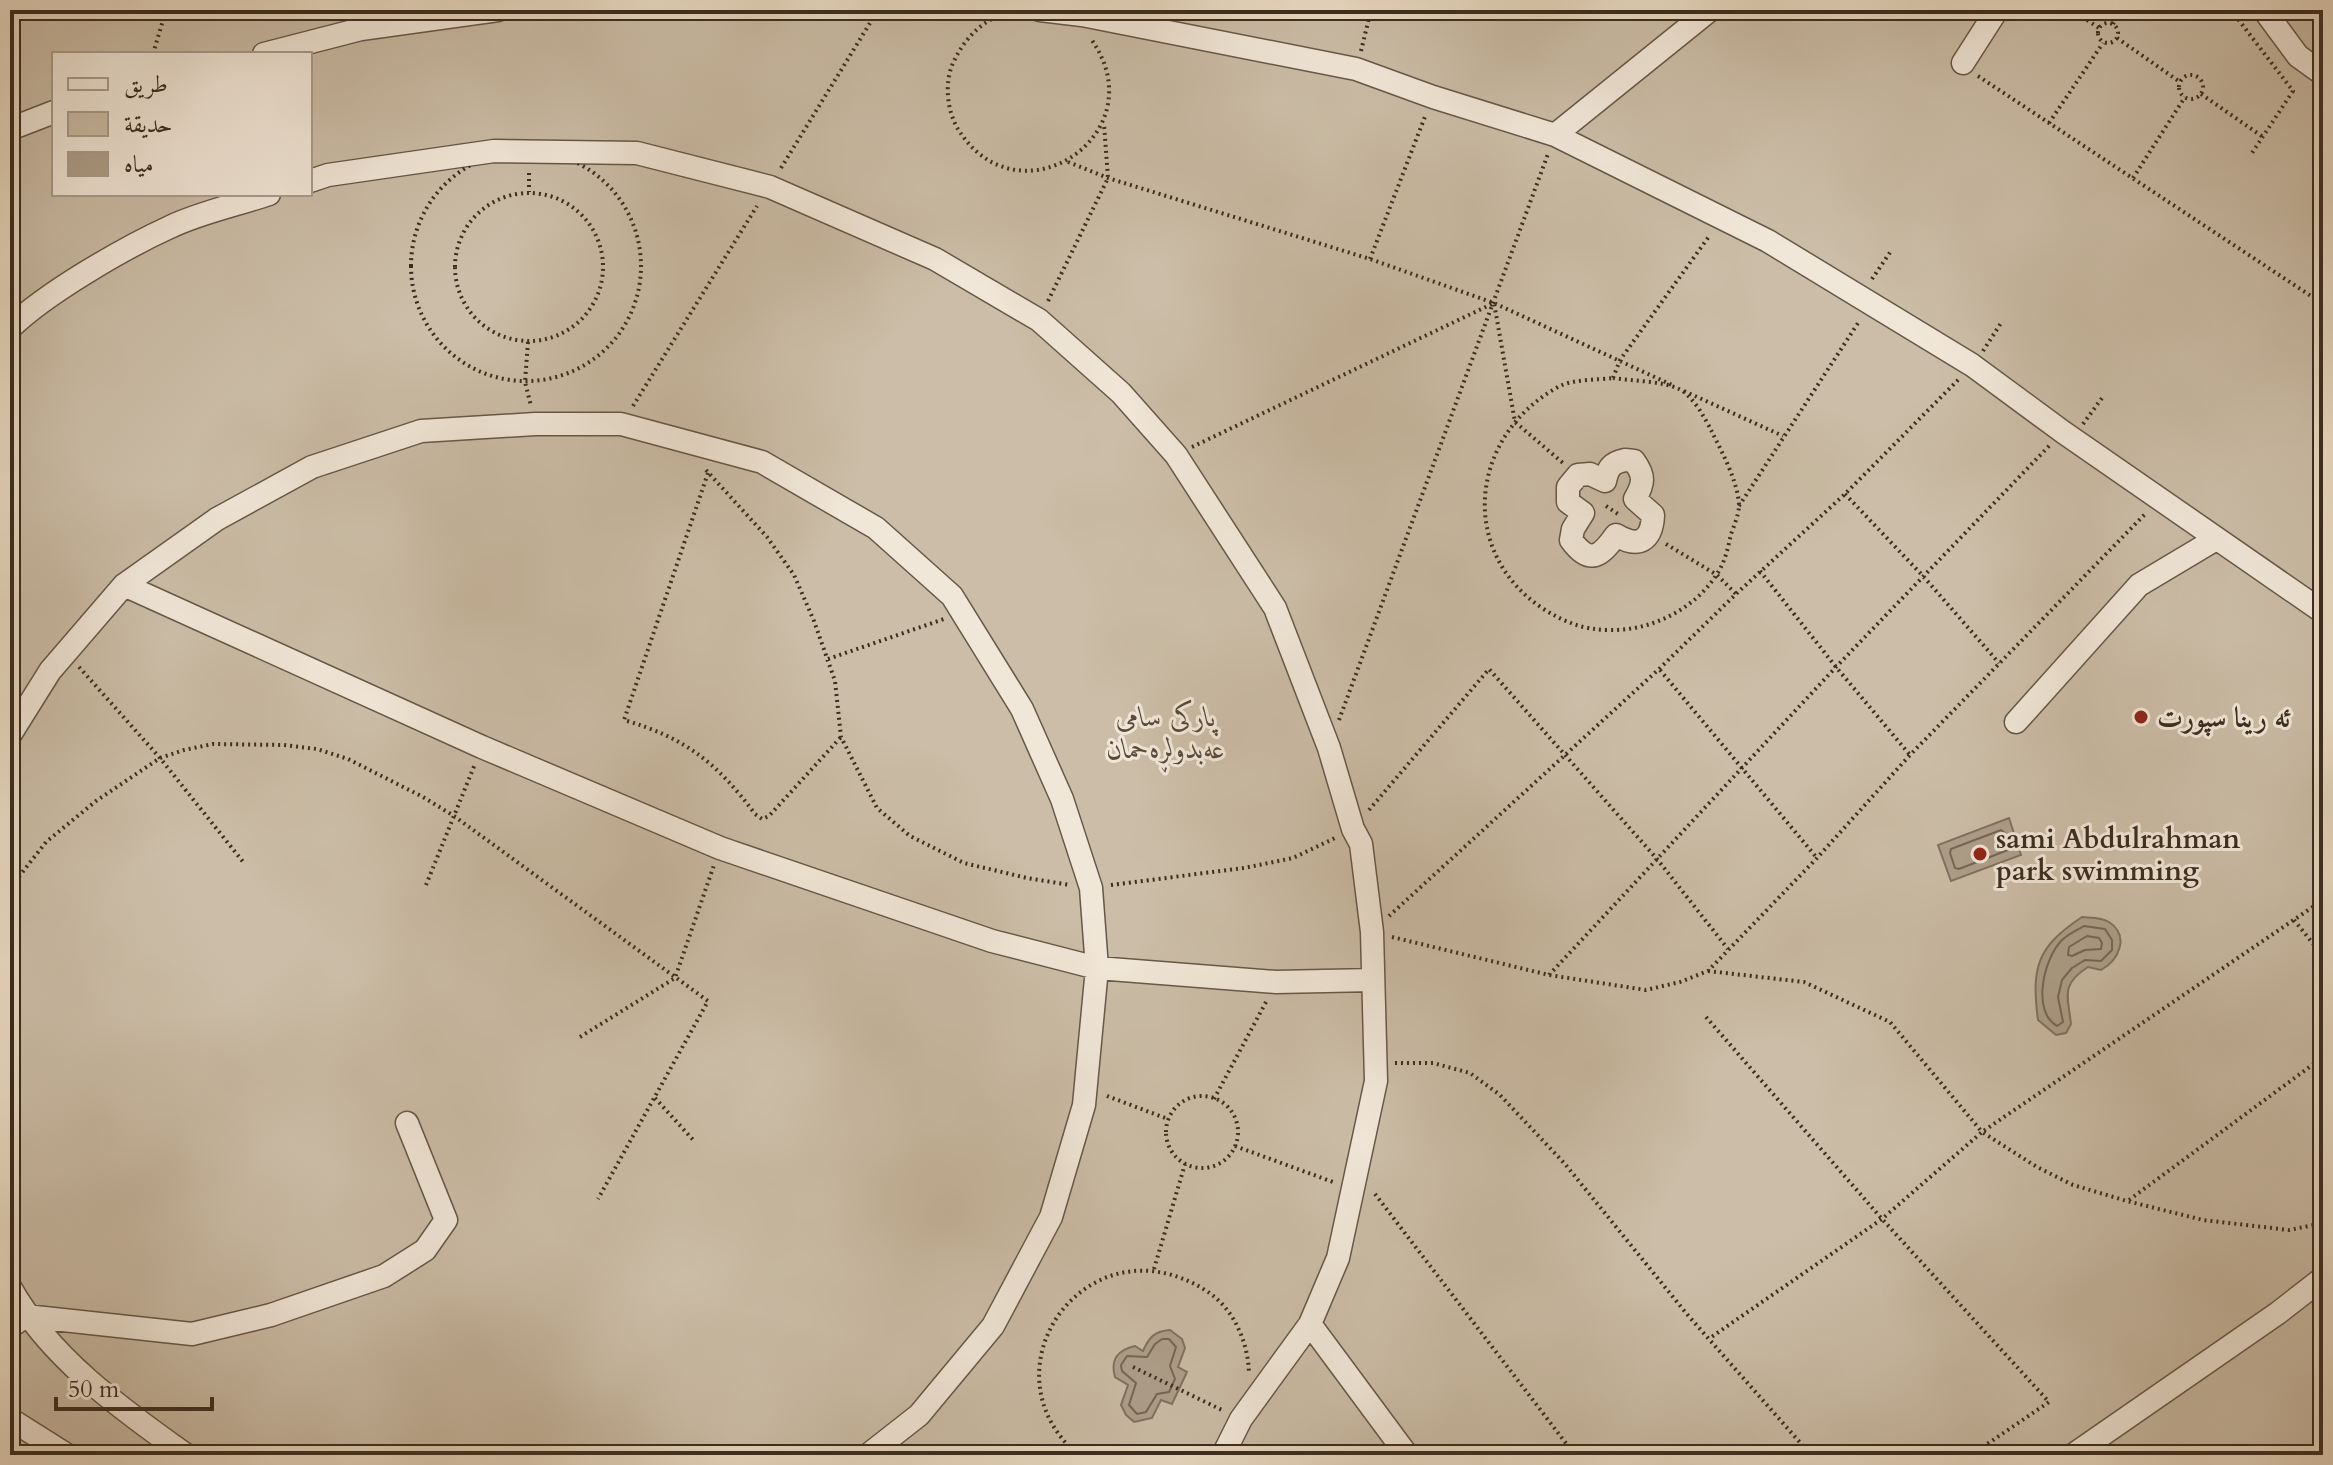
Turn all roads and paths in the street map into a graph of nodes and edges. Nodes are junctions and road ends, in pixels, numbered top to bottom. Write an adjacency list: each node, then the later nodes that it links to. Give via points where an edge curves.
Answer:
1 (166, 10): 18 (path)
2 (498, 10): 19 (street, via 361,29)
3 (878, 10): 39 (path)
4 (1031, 10): 35 (path, via 984,22 964,41 951,65 947,92 953,119 967,143 988,161 1014,170 1042,171)
5 (1040, 10): 21 (street)
6 (1371, 10): 21 (path)
7 (1710, 10): 31 (street)
8 (1997, 10): 20 (street)
9 (2072, 10): 14 (path)
10 (2122, 10): 13 (path)
11 (2231, 10): 32 (path, via 2293,91)
12 (2264, 10): 22 (street, via 2298,56)
13 (2113, 24): 14 (path); 16 (path)
14 (2099, 28): 17 (path)
15 (1085, 34): 28 (path, via 1106,66 1110,94)
16 (2117, 38): 17 (path); 23 (path)
17 (2103, 43): 29 (path)
18 (154, 52)
19 (272, 52)
20 (1965, 60): 29 (path, via 1974,73)
21 (1356, 69): 25 (street)
22 (2323, 74)
23 (2180, 82): 24 (path, via 2196,77 2202,82); 26 (path)
24 (2201, 94): 26 (path); 32 (path)
25 (1433, 97): 31 (street); 43 (path)
26 (2185, 97): 37 (path)
27 (52, 113): 30 (street)
28 (1103, 122): 35 (path, via 1089,145); 36 (path)
29 (2049, 123): 37 (path)
30 (10, 129)
31 (1555, 135): 41 (street); 45 (path)
32 (2263, 137): 34 (path)
33 (528, 151): 38 (street, via 494,151); 39 (street, via 637,153); 54 (path, via 572,160 609,186 634,224 642,269 632,313 607,350 569,374); 54 (path, via 504,153 460,171 427,207 411,252 416,300 439,342 478,371)
34 (2252, 153)
35 (1068, 162): 36 (path)
36 (1108, 178): 43 (path); 47 (path)
37 (2133, 178): 46 (path)
38 (312, 180)
39 (770, 187): 47 (street, via 935,259); 59 (path)
40 (263, 196): 49 (street, via 171,226 93,270)
41 (1721, 220): 44 (street, via 1768,241); 51 (path)
42 (1891, 251): 44 (path)
43 (1370, 259): 45 (path)
44 (1865, 301): 52 (street); 61 (path)
45 (1494, 303): 51 (path); 57 (path); 62 (path); 87 (path)
46 (2323, 304)
47 (1039, 320): 62 (street, via 1121,393)
48 (2001, 323): 52 (path)
49 (10, 328)
50 (528, 342): 50 (path, via 495,334 470,313 461,298 455,266 462,234 483,208 529,192 558,198 582,215 598,239 604,268 598,297 581,321 556,337); 54 (path)
51 (1620, 360): 53 (path); 55 (path)
52 (1972, 365): 60 (street); 66 (path)
53 (1613, 378): 55 (path); 57 (path, via 1562,385)
54 (525, 382): 58 (path)
55 (1680, 389): 61 (path); 68 (path, via 1703,415 1727,461)
56 (2102, 398): 60 (path)
57 (1515, 422): 65 (path); 72 (path, via 1490,465 1484,501 1492,552 1525,597 1566,624 1610,630 1655,625 1700,595)
58 (535, 424): 59 (street); 74 (street, via 421,431 312,467 217,519)
59 (621, 424): 77 (street, via 762,462 876,528 952,596)
60 (2067, 435): 67 (street); 73 (path)
61 (1783, 436): 68 (path)
62 (1176, 455): 87 (street, via 1275,608)
63 (699, 461): 64 (path)
64 (708, 472): 79 (path, via 794,575); 85 (path, via 624,720 674,739 702,757 762,819)
65 (1578, 475): 69 (street, via 1605,481 1615,462 1634,461 1644,484 1635,499 1653,515); 69 (street, via 1568,487 1568,502 1583,513 1571,540 1580,552 1593,557 1603,553 1616,535 1627,542)
66 (1845, 494): 71 (path); 73 (path)
67 (2160, 499): 70 (street); 80 (path)
68 (1739, 506): 72 (path)
69 (1650, 534): 72 (path)
70 (2216, 539): 76 (street); 83 (street, via 2139,585)
71 (1760, 571): 75 (path); 81 (path)
72 (1717, 575): 75 (path)
73 (1923, 576): 80 (path); 81 (path)
74 (124, 585): 78 (street); 86 (street)
75 (1736, 594): 82 (path)
76 (2323, 612)
77 (961, 613): 79 (path); 99 (street, via 1022,709 1062,799)
78 (66, 653): 84 (street); 90 (path)
79 (828, 659): 85 (path)
80 (1999, 663): 88 (path)
81 (1836, 667): 88 (path); 91 (path)
82 (1659, 669): 89 (path); 91 (path)
83 (2016, 722)
84 (10, 735)
85 (841, 737): 99 (path, via 877,808 910,836 964,863)
86 (482, 747): 92 (path); 94 (street)
87 (1329, 748): 93 (street)
88 (1910, 755): 95 (path)
89 (1565, 756): 93 (path, via 1489,669); 96 (path); 104 (path)
90 (160, 758): 92 (path, via 213,744 317,749 348,759); 97 (path); 101 (path, via 46,842 14,883)
91 (1743, 767): 95 (path); 96 (path)
92 (454, 816): 98 (path); 110 (path)
93 (1353, 829): 99 (path, via 1293,858); 104 (street, via 1361,844)
94 (720, 848): 107 (street, via 992,941); 110 (path)
95 (1817, 858): 105 (path)
96 (1657, 859): 105 (path); 109 (path)
97 (244, 863)
98 (426, 885)
99 (1091, 888): 107 (street)
100 (2323, 900): 102 (path)
101 (12, 913): 103 (path)
102 (2294, 920): 106 (path); 122 (path)
103 (10, 929)
104 (1372, 932): 109 (path); 111 (street)
105 (1728, 949): 108 (path)
106 (2323, 956)
107 (1097, 968): 112 (street); 117 (street)
108 (1708, 971): 109 (path, via 1646,990); 122 (path, via 1804,982 1890,1022)
109 (1549, 975)
110 (675, 978): 114 (path); 118 (path, via 708,1001)
111 (1373, 980): 112 (street); 116 (street)
112 (1276, 982): 119 (path)
113 (1706, 1017): 129 (path)
114 (580, 1037)
115 (2323, 1057): 128 (path)
116 (1376, 1063): 126 (street); 136 (path, via 1433,1063 1457,1069 1500,1095 1565,1164)
117 (1087, 1089): 120 (path); 143 (street, via 1051,1217 993,1326 919,1415)
118 (655, 1098): 123 (path); 127 (path)
119 (1214, 1099): 120 (path, via 1192,1097); 124 (path, via 1232,1113 1238,1134)
120 (1168, 1119): 125 (path, via 1170,1149)
121 (407, 1123): 134 (street, via 446,1220 425,1250 384,1276 271,1315 192,1334)
122 (1982, 1132): 128 (path, via 2073,1185); 129 (path)
123 (695, 1142)
124 (1235, 1146): 125 (path, via 1229,1156 1208,1167); 126 (path)
125 (1185, 1164): 131 (path)
126 (1356, 1181): 135 (street, via 1338,1258); 147 (path)
127 (598, 1199)
128 (2127, 1201): 130 (path, via 2203,1220 2289,1230)
129 (1882, 1219): 136 (path); 149 (path, via 2049,1402)
130 (2323, 1223)
131 (1154, 1269): 138 (path, via 1187,1278 1215,1296 1236,1322 1248,1353); 144 (path, via 1119,1272 1086,1286 1060,1310 1044,1342 1039,1377 1045,1412)
132 (2323, 1278): 150 (street)
133 (10, 1287): 134 (street)
134 (18, 1322): 142 (street, via 112,1402)
135 (1310, 1324): 140 (street); 146 (street)
136 (1710, 1338): 148 (path)
137 (1133, 1367): 140 (path)
138 (1249, 1375)
139 (10, 1419): 141 (street)
140 (1241, 1419): 145 (street)
141 (67, 1455)
142 (186, 1455)
143 (868, 1455)
144 (1078, 1455)
145 (1223, 1455)
146 (1407, 1455)
147 (1575, 1455)
148 (1811, 1455)
149 (1971, 1455)
150 (2073, 1455)

